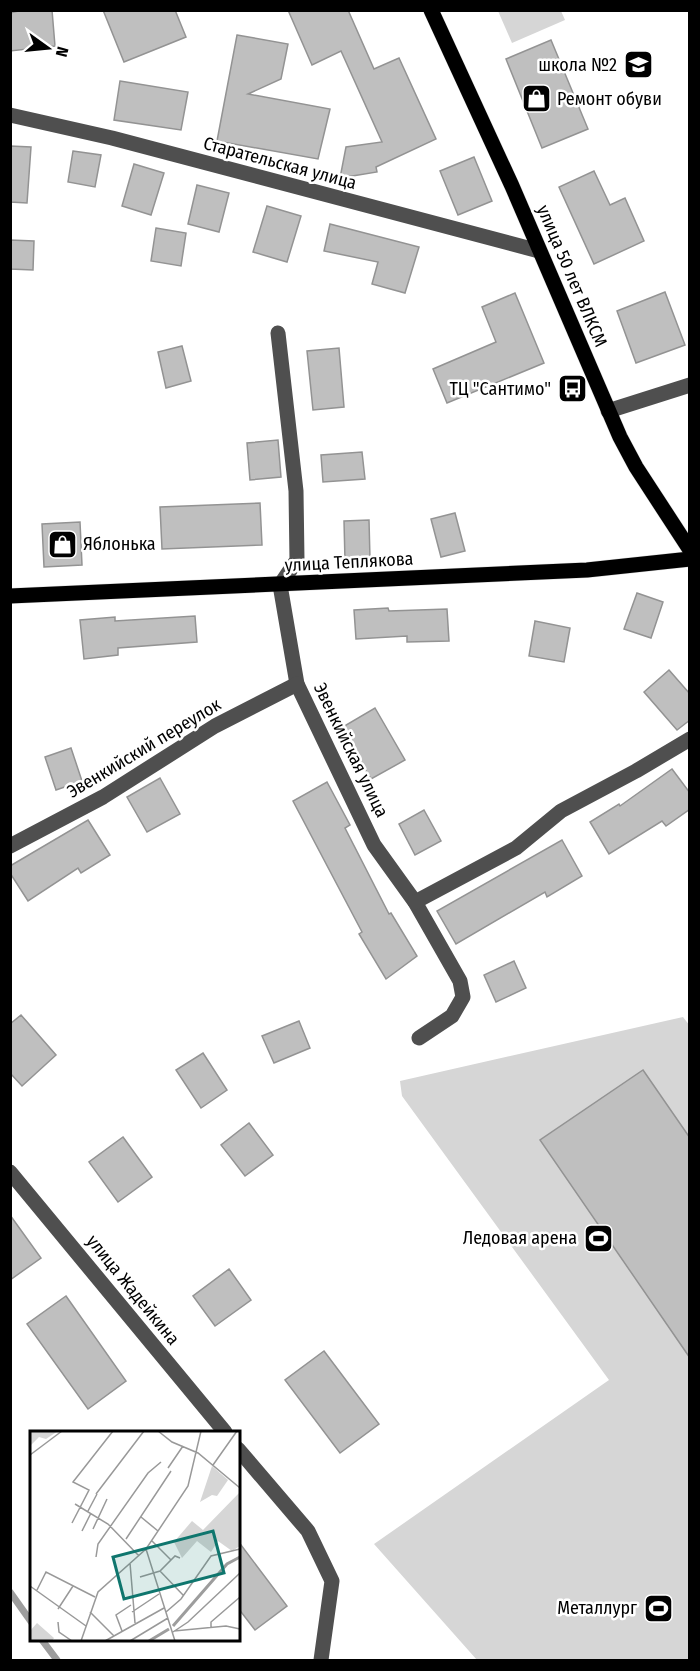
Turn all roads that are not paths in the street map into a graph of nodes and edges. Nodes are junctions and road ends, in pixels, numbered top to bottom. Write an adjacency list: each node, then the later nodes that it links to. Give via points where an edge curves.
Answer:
1 (432, 10): 3 (main road, улица 50 лет ВЛКСМ)
2 (10, 115): 3 (street, Старательская улица)
3 (538, 251): 6 (main road, улица 50 лет ВЛКСМ)
4 (278, 333): 9 (street, via 296,491 297,560)
5 (690, 385): 6 (street)
6 (608, 411): 7 (main road, улица 50 лет ВЛКСМ, via 636,467)
7 (690, 550)
8 (690, 559): 9 (main road, улица Теплякова, via 587,570)
9 (280, 585): 10 (main road, улица Теплякова); 11 (street, Эвенкийская улица)
10 (10, 596)
11 (297, 684): 13 (street, Эвенкийский переулок, via 215,726 103,797); 14 (street, Эвенкийская улица, via 374,844)
12 (690, 739): 14 (street, via 561,811 516,848)
13 (10, 846)
14 (415, 902): 15 (street, Эвенкийская улица, via 460,981 463,997 452,1016)
15 (419, 1038)
16 (10, 1172): 17 (street, улица Жадейкина)
17 (224, 1431)
18 (240, 1451): 19 (street, via 308,1531 332,1581)
19 (321, 1660)

